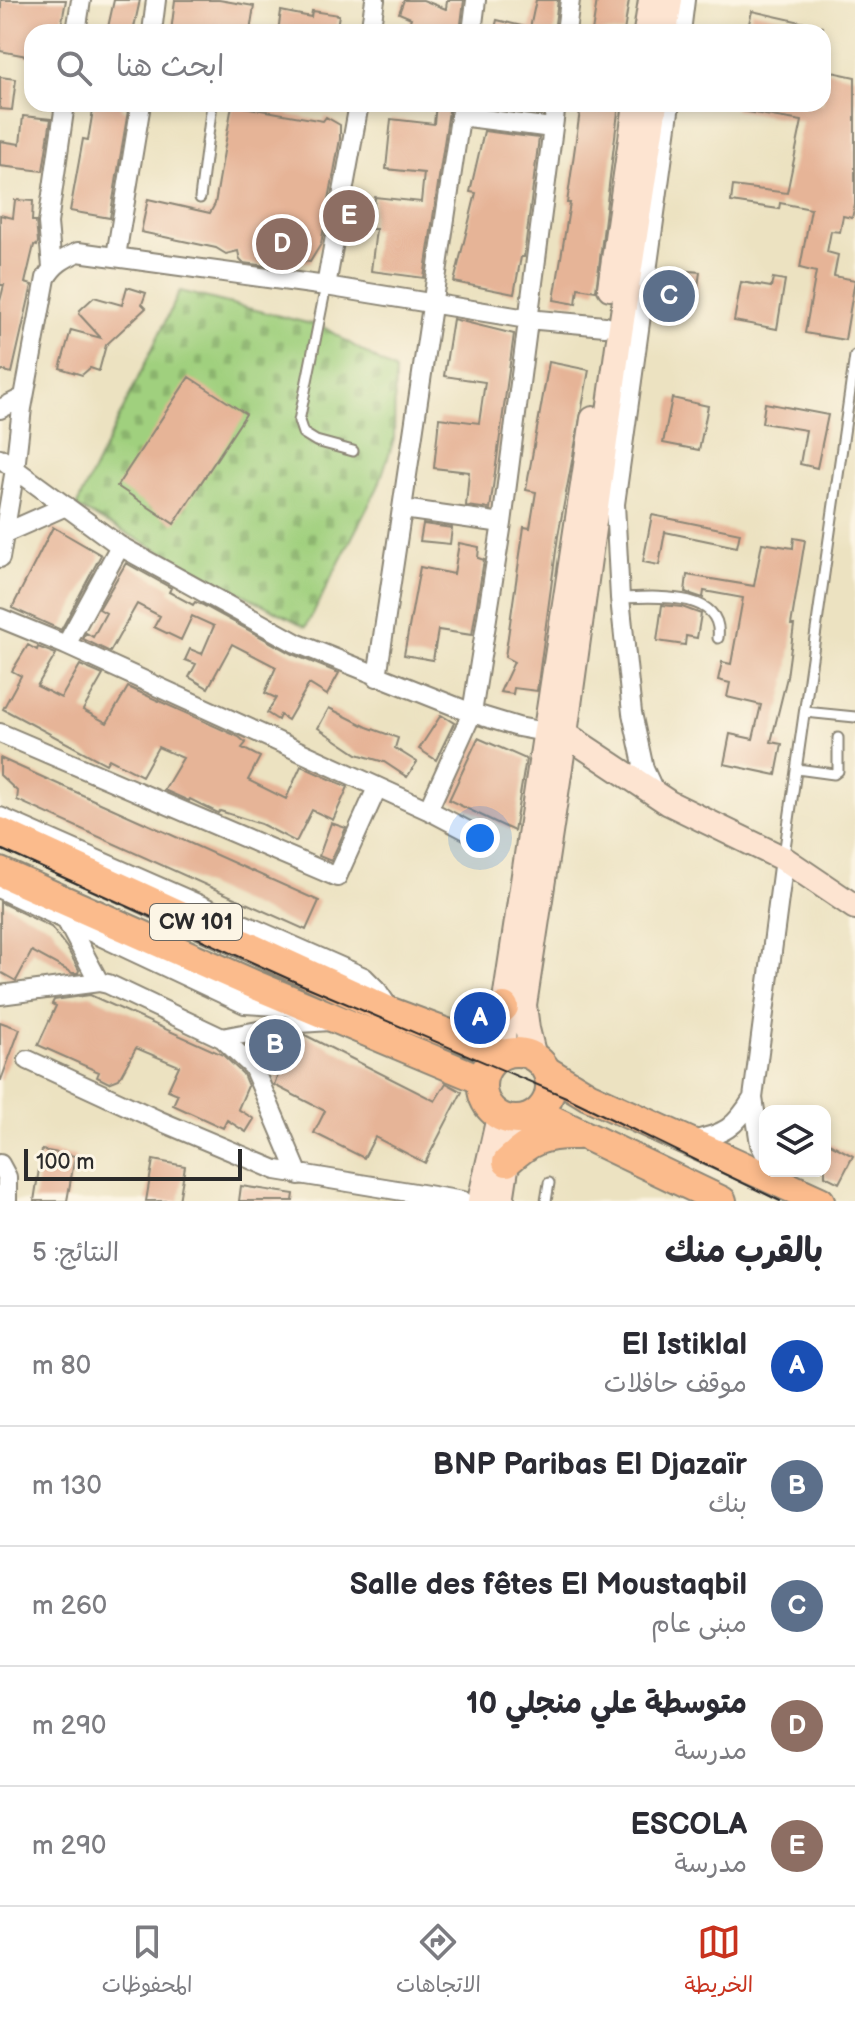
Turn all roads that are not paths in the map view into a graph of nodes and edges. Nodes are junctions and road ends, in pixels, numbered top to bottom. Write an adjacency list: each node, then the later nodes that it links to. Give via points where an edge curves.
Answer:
1 (81, 0): 9 (street)
2 (156, 0): 10 (street)
3 (375, 0): 11 (street)
4 (476, 0): 12 (street)
5 (570, 0): 13 (street)
6 (651, 0): 14 (main road)
7 (670, 0): 15 (main road)
8 (685, 0): 16 (street)
9 (77, 24)
10 (153, 24)
11 (371, 24)
12 (473, 24)
13 (567, 24)
14 (647, 24)
15 (666, 24)
16 (682, 24)
17 (64, 112): 30 (street, via 48,223)
18 (140, 112): 29 (street)
19 (211, 112): 28 (lane)
20 (358, 112): 31 (street)
21 (461, 112): 32 (street)
22 (471, 112): 27 (street)
23 (555, 112): 27 (street)
24 (635, 112): 34 (main road)
25 (654, 112): 55 (main road)
26 (669, 112): 46 (street, via 615,504)
27 (552, 128): 33 (street)
28 (200, 198)
29 (116, 256): 30 (street, via 78,252); 31 (street)
30 (52, 267): 36 (street)
31 (326, 286): 32 (street); 38 (lane, via 299,421 303,433 316,441)
32 (433, 302): 33 (street); 41 (street)
33 (527, 319): 34 (street); 42 (street)
34 (605, 326): 55 (main road, via 581,486)
35 (855, 356): 51 (lane)
36 (24, 397): 37 (street); 39 (street)
37 (0, 409)
38 (353, 451)
39 (8, 463): 40 (street); 43 (street)
40 (66, 506): 43 (street); 44 (street)
41 (403, 509): 42 (street); 50 (street)
42 (502, 523): 52 (street)
43 (5, 533): 45 (street)
44 (120, 546): 49 (street); 50 (street, via 296,643)
45 (0, 558)
46 (620, 598): 48 (lane, via 699,603 720,624); 59 (street, via 632,713 644,769)
47 (0, 618): 49 (street)
48 (718, 638)
49 (66, 645): 58 (street)
50 (377, 677): 52 (street)
51 (805, 712): 53 (lane); 57 (lane)
52 (472, 713): 55 (street); 60 (street)
53 (855, 717)
54 (0, 733): 58 (street, via 337,877)
55 (555, 733): 59 (main road); 71 (main road); 79 (main road, via 524,1005)
56 (838, 738): 57 (lane, via 838,771)
57 (797, 769): 64 (lane)
58 (377, 788): 60 (street)
59 (656, 794): 64 (main road)
60 (428, 810): 63 (street)
61 (0, 817): 73 (street, via 364,977)
62 (0, 832): 73 (main road, CW 101)
63 (470, 832)
64 (784, 859): 67 (main road); 81 (street)
65 (0, 872): 72 (main road)
66 (0, 889): 68 (street)
67 (855, 907)
68 (66, 920): 69 (street); 72 (street, via 245,1004)
69 (99, 982): 70 (street); 76 (street)
70 (0, 995)
71 (504, 1007): 75 (main road, via 481,1027); 77 (main road)
72 (313, 1009): 74 (main road)
73 (391, 1012): 75 (main road)
74 (342, 1021): 76 (street); 80 (main road)
75 (458, 1035): 77 (main road)
76 (222, 1038): 88 (street, via 253,1067)
77 (503, 1054): 79 (main road, via 520,1052); 80 (main road, via 491,1061)
78 (28, 1060): 88 (street, via 250,1160)
79 (541, 1064): 82 (main road, via 550,1090 544,1107); 85 (main road, via 588,1096)
80 (482, 1080): 82 (main road, via 483,1097 492,1112)
81 (753, 1098): 84 (street); 85 (street, via 728,1130)
82 (520, 1117): 83 (main road); 86 (main road); 94 (main road)
83 (580, 1135): 86 (main road, via 543,1137 525,1144); 97 (main road)
84 (759, 1137)
85 (689, 1141): 91 (main road)
86 (507, 1162): 95 (main road)
87 (0, 1164): 92 (street, via 7,1177)
88 (299, 1175): 93 (street)
89 (784, 1177): 91 (street)
90 (549, 1183): 96 (lane)
91 (812, 1198)
92 (7, 1201)
93 (463, 1201)
94 (480, 1201)
95 (501, 1201)
96 (546, 1201)
97 (722, 1201)

